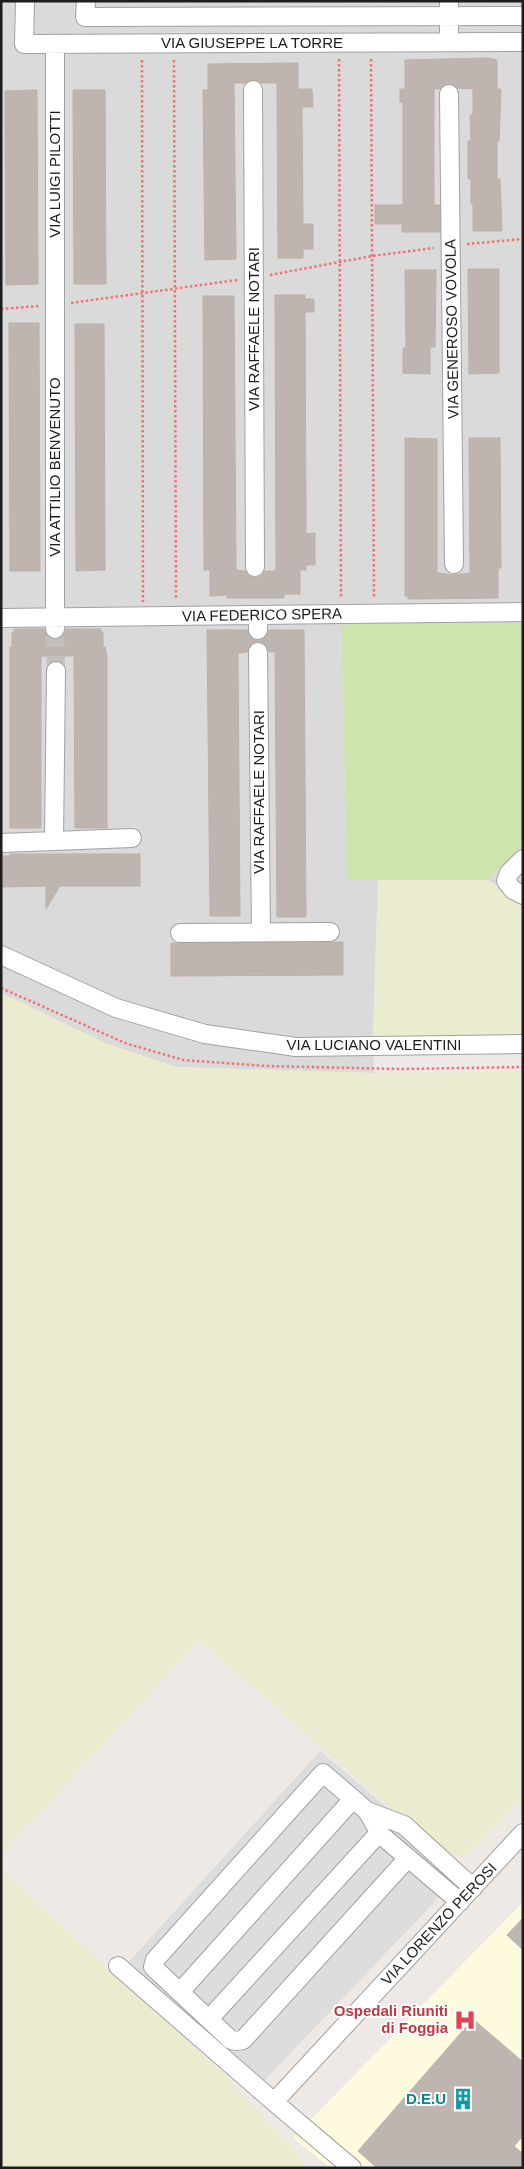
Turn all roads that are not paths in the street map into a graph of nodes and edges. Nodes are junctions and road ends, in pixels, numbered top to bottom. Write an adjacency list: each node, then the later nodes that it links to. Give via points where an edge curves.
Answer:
1 (25, 1): 9 (street, VIA GIUSEPPE LA TORRE, via 24,44)
2 (86, 9): 3 (street, VIA GIUSEPPE LA TORRE); 10 (street)
3 (252, 9): 4 (street, VIA GIUSEPPE LA TORRE); 8 (street)
4 (449, 9): 5 (street, VIA GIUSEPPE LA TORRE); 6 (street)
5 (523, 16)
6 (449, 42): 7 (street, VIA GIUSEPPE LA TORRE); 8 (street, VIA GIUSEPPE LA TORRE)
7 (523, 42)
8 (253, 43): 10 (street, VIA GIUSEPPE LA TORRE)
9 (55, 44): 10 (street, VIA GIUSEPPE LA TORRE); 13 (street, VIA LUIGI PILOTTI)
10 (86, 44)
11 (253, 90): 15 (street, VIA RAFFAELE NOTARI)
12 (449, 94): 14 (street, VIA GENEROSO VOVOLA)
13 (56, 305): 18 (street, VIA ATTILIO BENVENUTO)
14 (454, 564)
15 (255, 567)
16 (523, 612): 18 (street, VIA FEDERICO SPERA, via 341,614 258,623 144,616)
17 (1, 618): 18 (street, VIA FEDERICO SPERA)
18 (55, 623)
19 (258, 652): 26 (street, VIA RAFFAELE NOTARI)
20 (56, 671): 22 (street)
21 (132, 838): 22 (street)
22 (54, 841): 23 (street)
23 (1, 843)
24 (523, 859): 25 (street, via 509,872 506,881)
25 (523, 895)
26 (260, 932): 27 (street); 28 (street)
27 (330, 932)
28 (180, 933)
29 (1, 955): 30 (street, VIA LUCIANO VALENTINI, via 116,1008 205,1034 296,1047)
30 (523, 1044)
31 (353, 1799): 32 (street); 39 (street); 39 (street, via 323,1773 153,1963 156,1970)
32 (367, 1811): 33 (street); 36 (street, via 404,1825)
33 (379, 1832): 35 (street); 40 (street)
34 (523, 1832): 36 (street, VIA LORENZO PEROSI)
35 (408, 1858): 37 (street); 40 (street, via 243,2040 231,2040)
36 (473, 1888): 37 (street, VIA LORENZO PEROSI)
37 (460, 1902): 41 (street, VIA LORENZO PEROSI)
38 (118, 1966): 41 (street)
39 (180, 1992): 40 (street)
40 (209, 2019)
41 (274, 2102): 42 (street)
42 (352, 2168)

